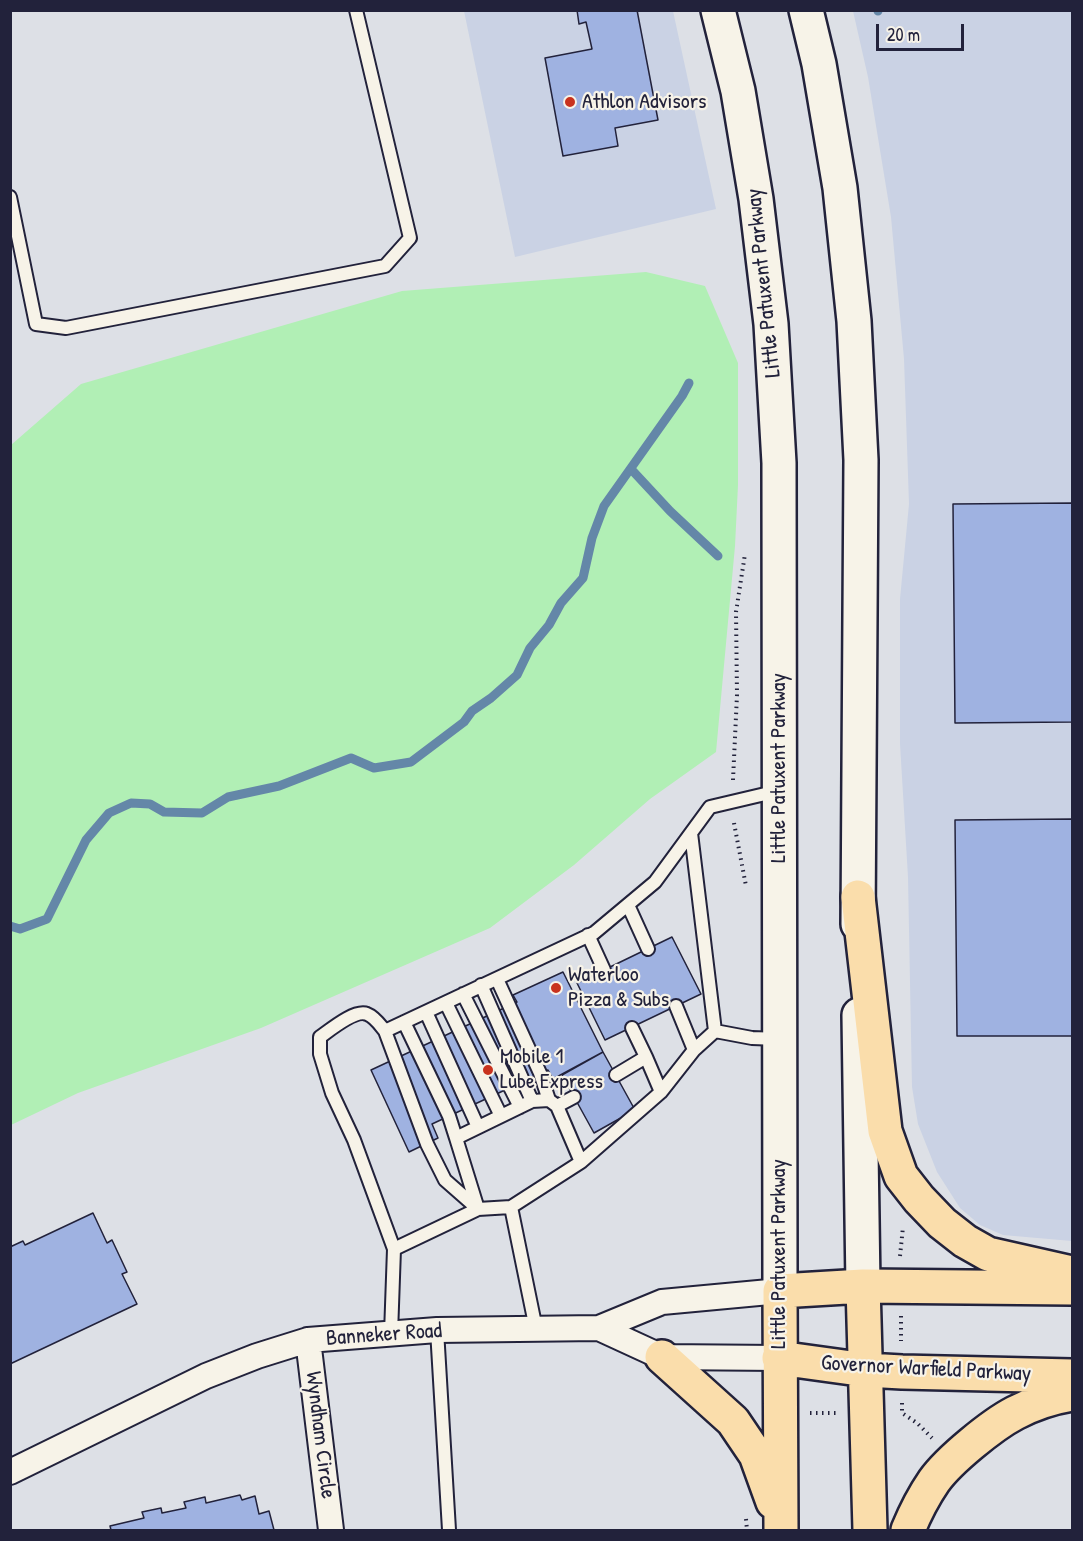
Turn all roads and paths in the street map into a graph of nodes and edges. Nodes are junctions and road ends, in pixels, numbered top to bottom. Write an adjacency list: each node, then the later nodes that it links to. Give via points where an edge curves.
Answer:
1 (356, 10): 4 (lane, via 410,238 385,266 66,328 36,324)
2 (718, 10): 7 (main road, Little Patuxent Parkway, via 738,91 771,324 779,463)
3 (806, 10): 9 (main road, via 840,188 854,321 861,460)
4 (10, 197)
5 (746, 550): 6 (path, via 736,612)
6 (733, 777)
7 (779, 791): 8 (lane, via 710,807); 24 (main road, Little Patuxent Parkway)
8 (691, 833): 10 (lane, via 655,882); 23 (lane)
9 (858, 897): 42 (main road, via 885,1131 901,1176 942,1223 965,1241 988,1254); 43 (main road)
10 (628, 905): 11 (lane); 12 (lane)
11 (588, 935): 13 (lane); 14 (lane)
12 (648, 949)
13 (604, 970)
14 (496, 979): 15 (lane); 31 (lane)
15 (481, 986): 16 (lane); 30 (lane)
16 (463, 994): 17 (lane); 32 (lane)
17 (446, 1003): 19 (lane); 33 (lane)
18 (676, 1006): 25 (lane)
19 (426, 1012): 20 (lane); 34 (lane)
20 (404, 1022): 22 (lane); 35 (lane)
21 (632, 1028): 26 (lane)
22 (385, 1031): 38 (lane, via 427,1144 445,1179); 40 (lane, via 375,1018 358,1013 320,1037 320,1054)
23 (714, 1031): 24 (lane); 25 (lane)
24 (779, 1040): 45 (main road, Little Patuxent Parkway)
25 (694, 1050): 28 (lane)
26 (646, 1057): 27 (lane); 28 (lane)
27 (616, 1075)
28 (661, 1092): 36 (lane)
29 (574, 1097): 31 (lane)
30 (532, 1101): 31 (lane); 32 (lane)
31 (553, 1103): 36 (lane)
32 (520, 1107): 33 (lane)
33 (501, 1116): 34 (lane)
34 (478, 1127): 35 (lane)
35 (456, 1138): 38 (lane)
36 (581, 1162): 37 (lane)
37 (511, 1207): 38 (lane); 48 (lane)
38 (478, 1209): 40 (lane)
39 (904, 1222): 41 (path)
40 (394, 1248): 50 (lane)
41 (900, 1265)
42 (1072, 1273)
43 (863, 1286): 44 (main road); 45 (main road); 55 (main road)
44 (1072, 1288)
45 (780, 1291): 47 (street, Banneker Road, via 662,1302); 54 (main road, Little Patuxent Parkway)
46 (901, 1315): 52 (path)
47 (599, 1328): 48 (street, Banneker Road); 53 (street)
48 (536, 1329): 49 (street, Banneker Road)
49 (437, 1330): 50 (street, Banneker Road); 65 (lane)
50 (391, 1334): 51 (street, Banneker Road)
51 (308, 1340): 62 (street, Banneker Road, via 206,1376); 64 (street, Wyndham Circle)
52 (901, 1344)
53 (662, 1357): 54 (street); 63 (main road, via 733,1421 756,1455)
54 (779, 1358): 55 (main road, Governor Warfield Parkway); 63 (main road, Little Patuxent Parkway)
55 (866, 1370): 56 (main road, Governor Warfield Parkway); 66 (main road)
56 (1072, 1376)
57 (902, 1393): 61 (path, via 902,1413)
58 (1072, 1394): 67 (main road, via 1016,1413 982,1436 935,1479)
59 (803, 1413): 60 (path)
60 (837, 1413)
61 (940, 1445)
62 (10, 1472)
63 (781, 1528)
64 (332, 1530)
65 (448, 1530)
66 (870, 1530)
67 (908, 1530)

